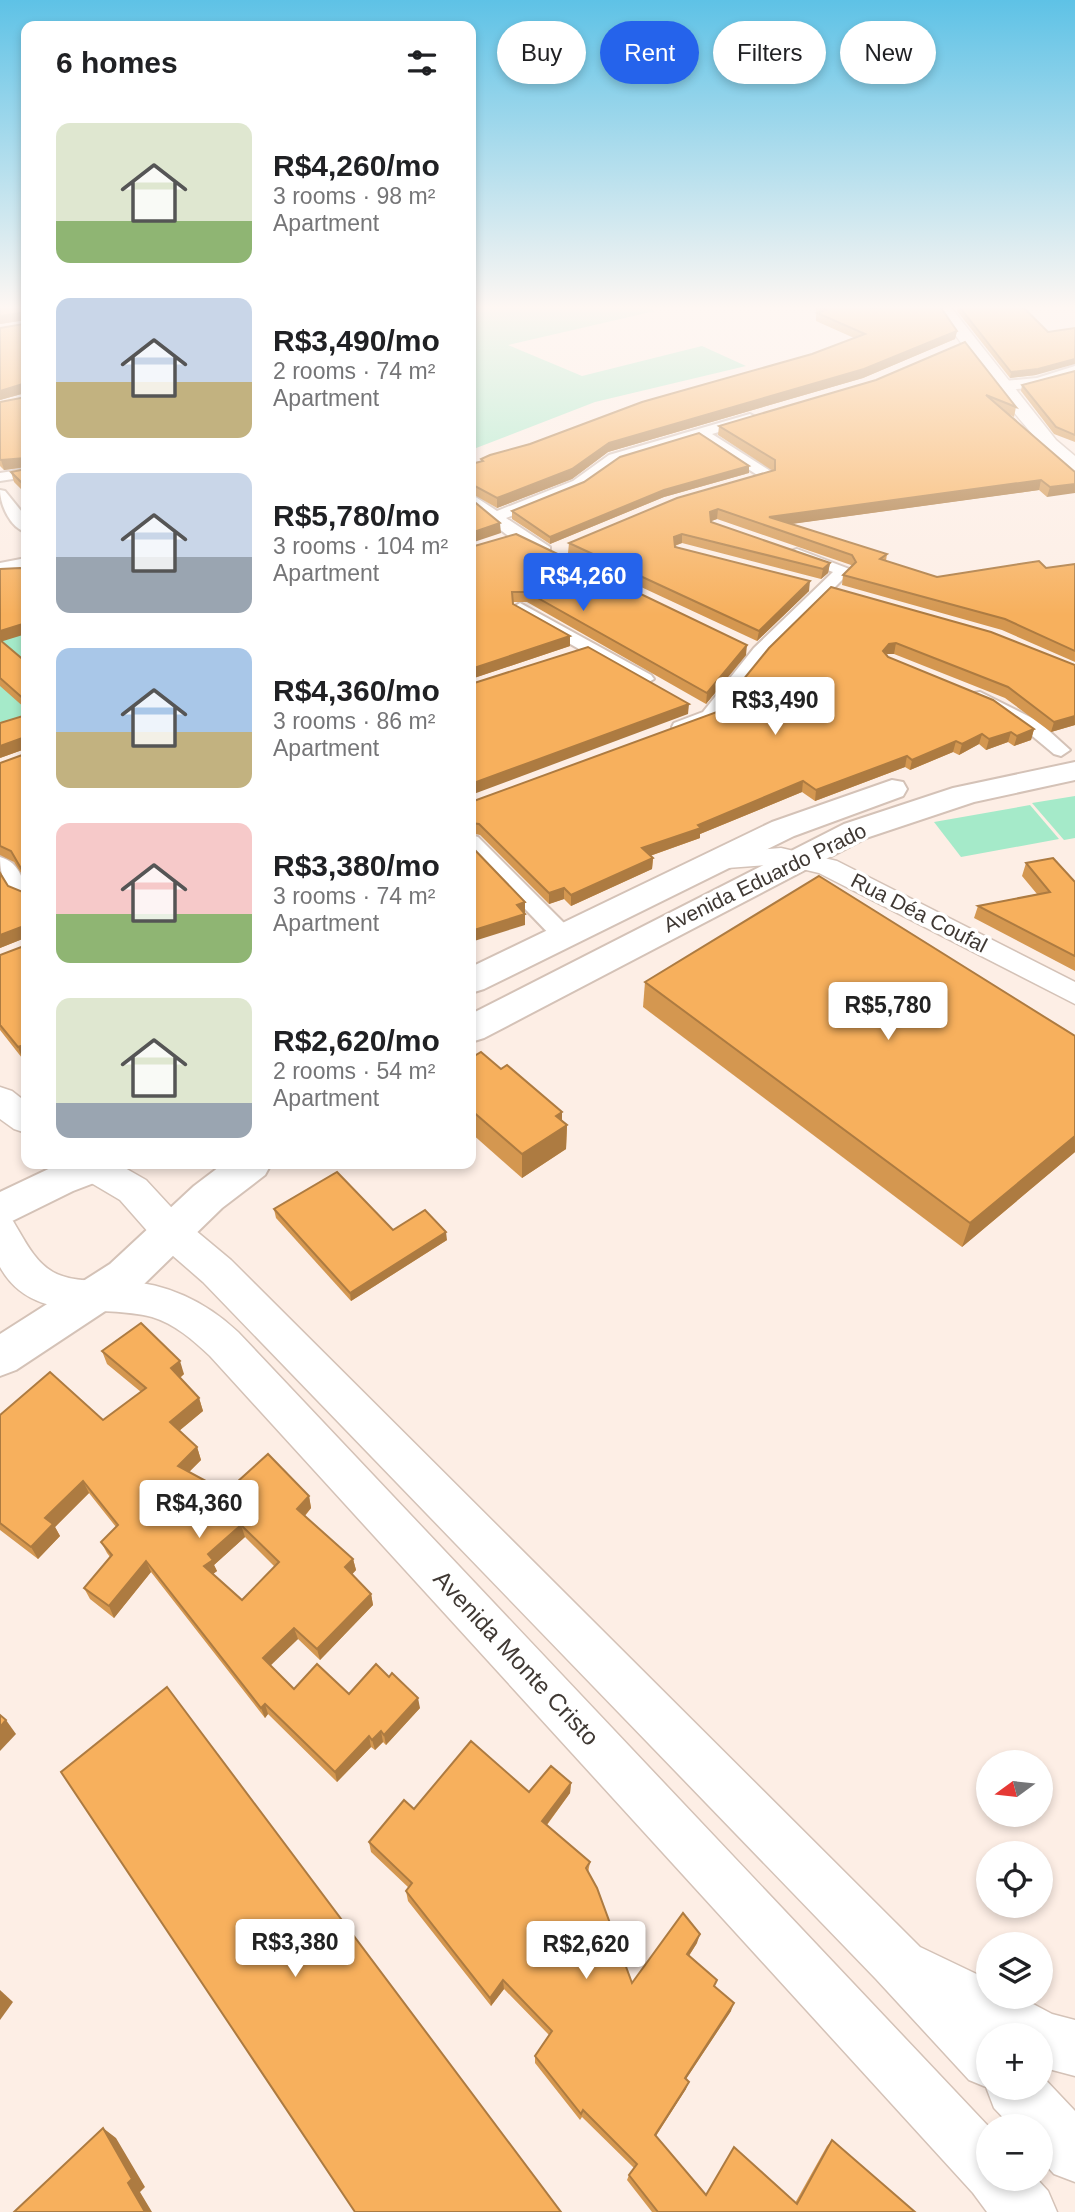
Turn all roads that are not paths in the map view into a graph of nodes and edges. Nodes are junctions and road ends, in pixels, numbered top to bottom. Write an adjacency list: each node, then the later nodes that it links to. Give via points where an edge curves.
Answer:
1 (1022, 408): 4 (street, via 1049,444)
2 (764, 414): 3 (street)
3 (700, 432): 7 (street, via 767,475); 10 (street, via 614,458 578,484)
4 (1071, 458)
5 (21, 474): 6 (street)
6 (0, 477)
7 (751, 480)
8 (0, 494): 11 (street)
9 (476, 502): 10 (street)
10 (495, 517): 12 (street)
11 (21, 521)
12 (517, 535): 13 (street); 15 (street)
13 (494, 542)
14 (780, 548): 19 (street, via 844,570)
15 (557, 553)
16 (21, 564): 17 (street)
17 (0, 568)
18 (800, 582): 19 (street)
19 (833, 590): 26 (street, via 754,649)
20 (520, 608): 21 (street)
21 (590, 648): 22 (street); 23 (street)
22 (563, 657)
23 (661, 689)
24 (963, 690): 28 (street, via 998,704)
25 (685, 702): 26 (street)
26 (709, 716): 27 (street)
27 (658, 736)
28 (1070, 756): 30 (main road, Avenida Eduardo Prado, via 916,807); 31 (main road, Avenida Eduardo Prado, via 998,761 901,786)
29 (476, 846): 34 (street)
30 (801, 858): 31 (street, Rua Déa Coufal); 36 (street, Rua Déa Coufal, via 828,867); 37 (main road, Avenida Eduardo Prado)
31 (714, 861): 34 (main road, Avenida Eduardo Prado)
32 (0, 863): 33 (street)
33 (21, 889)
34 (563, 935): 35 (main road, Avenida Eduardo Prado)
35 (476, 978)
36 (1075, 994)
37 (476, 1026)
38 (0, 1100): 39 (main road)
39 (21, 1115)
40 (85, 1169): 43 (main road)
41 (100, 1169): 45 (main road, via 133,1190)
42 (245, 1169): 45 (main road)
43 (0, 1211)
44 (0, 1231): 46 (main road, Avenida Monte Cristo, via 21,1270 36,1283)
45 (170, 1231): 46 (main road, via 125,1276); 48 (main road, via 217,1271)
46 (89, 1298): 47 (main road); 55 (main road, Avenida Monte Cristo, via 132,1298 178,1309 215,1336)
47 (0, 1357)
48 (895, 1960): 49 (main road); 51 (main road)
49 (1013, 2023)
50 (1053, 2042): 52 (main road)
51 (976, 2046)
52 (1075, 2048)
53 (1025, 2100): 54 (main road)
54 (1075, 2153)
55 (976, 2156)
56 (1008, 2191): 57 (main road)
57 (1027, 2212)

